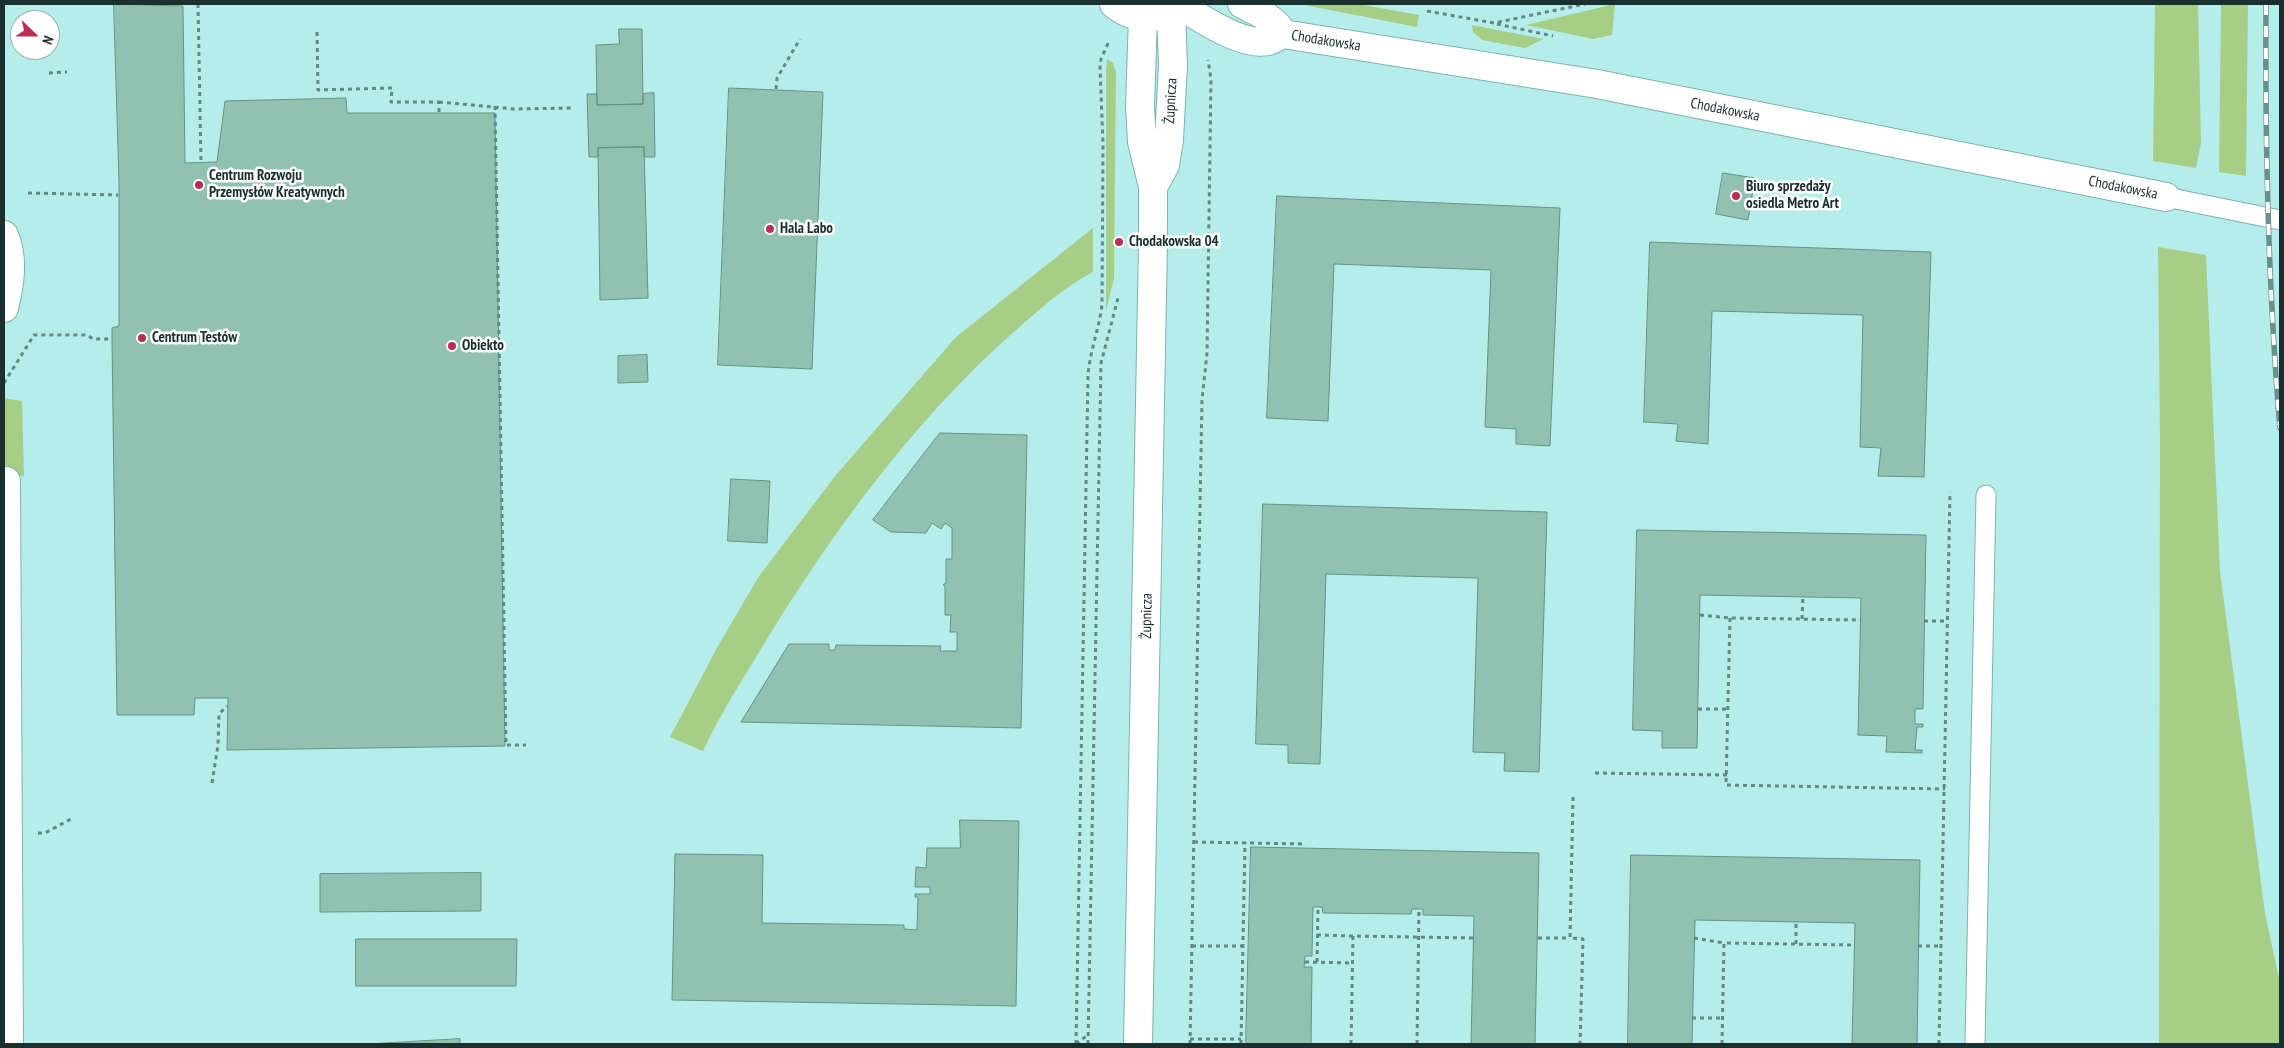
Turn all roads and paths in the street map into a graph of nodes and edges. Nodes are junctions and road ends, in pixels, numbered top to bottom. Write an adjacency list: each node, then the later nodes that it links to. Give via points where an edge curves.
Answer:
1 (198, 4): 20 (path)
2 (1242, 4): 9 (street, Chodakowska, via 1270,19 1279,26)
3 (1585, 4): 7 (path)
4 (1177, 7): 5 (street, via 1158,16); 9 (street, Chodakowska, via 1231,34 1253,41 1268,41); 21 (street, Żupnicza, via 1170,140 1165,165)
5 (1126, 10): 21 (street, Żupnicza, via 1142,142); 81 (path, via 1101,59 1100,68 1102,305 1090,349 1088,375)
6 (1427, 11): 7 (path)
7 (1494, 23): 10 (path)
8 (317, 32): 16 (path, via 318,90 392,88 391,102)
9 (1282, 34): 24 (street, Chodakowska, via 1597,84)
10 (1553, 36)
11 (800, 39): 15 (path, via 777,78)
12 (1208, 60): 52 (path, via 1211,79 1207,353 1202,400)
13 (67, 72): 14 (path)
14 (49, 73)
15 (776, 90)
16 (439, 102): 17 (path); 19 (path)
17 (495, 106): 18 (path, via 514,109); 44 (path, via 506,745)
18 (573, 108)
19 (439, 113)
20 (201, 162)
21 (1153, 187): 83 (street, Żupnicza)
22 (28, 193): 23 (path)
23 (118, 195)
24 (2166, 196): 25 (lane)
25 (2280, 220)
26 (4, 235): 28 (street, via 8,245 10,281)
27 (1119, 296): 77 (path, via 1101,363)
28 (4, 308)
29 (112, 339): 30 (path, via 93,339 87,335 34,335)
30 (4, 383)
31 (6, 481): 80 (street)
32 (1950, 492): 40 (path)
33 (1986, 495): 91 (lane)
34 (1803, 597): 37 (path)
35 (1700, 615): 36 (path)
36 (1730, 618): 37 (path); 43 (path)
37 (1802, 619): 38 (path)
38 (1860, 620)
39 (1924, 621): 40 (path)
40 (1948, 621): 48 (path)
41 (228, 706): 47 (path, via 219,714)
42 (1698, 709): 43 (path)
43 (1728, 709): 46 (path)
44 (526, 745)
45 (1595, 772): 46 (path)
46 (1727, 775): 48 (path, via 1726,785)
47 (212, 783)
48 (1945, 788): 71 (path)
49 (1573, 796): 63 (path)
50 (70, 819): 51 (path)
51 (45, 832)
52 (1194, 842): 53 (path); 68 (path)
53 (1245, 842): 54 (path); 69 (path)
54 (1306, 844)
55 (1318, 907): 58 (path)
56 (1419, 909): 60 (path)
57 (1796, 922): 66 (path)
58 (1318, 935): 59 (path); 73 (path)
59 (1353, 936): 60 (path); 74 (path)
60 (1419, 937): 61 (path); 87 (path)
61 (1473, 938)
62 (1538, 938): 63 (path)
63 (1570, 938): 88 (path, via 1583,939)
64 (1694, 938): 65 (path)
65 (1724, 943): 66 (path); 76 (path)
66 (1796, 944): 67 (path)
67 (1854, 945)
68 (1192, 946): 69 (path); 78 (path)
69 (1242, 946): 79 (path)
70 (1918, 946): 71 (path)
71 (1940, 946): 90 (path)
72 (1305, 962): 73 (path)
73 (1317, 962): 74 (path)
74 (1352, 963): 86 (path)
75 (1692, 1018): 76 (path)
76 (1723, 1018): 89 (path)
77 (1088, 1034): 81 (path); 82 (path)
78 (1190, 1039): 79 (path); 84 (path)
79 (1241, 1039): 85 (path)
80 (9, 1044)
81 (1076, 1044)
82 (1088, 1044)
83 (1138, 1044)
84 (1190, 1044)
85 (1241, 1044)
86 (1351, 1044)
87 (1417, 1044)
88 (1580, 1044)
89 (1722, 1044)
90 (1939, 1044)
91 (1975, 1044)

